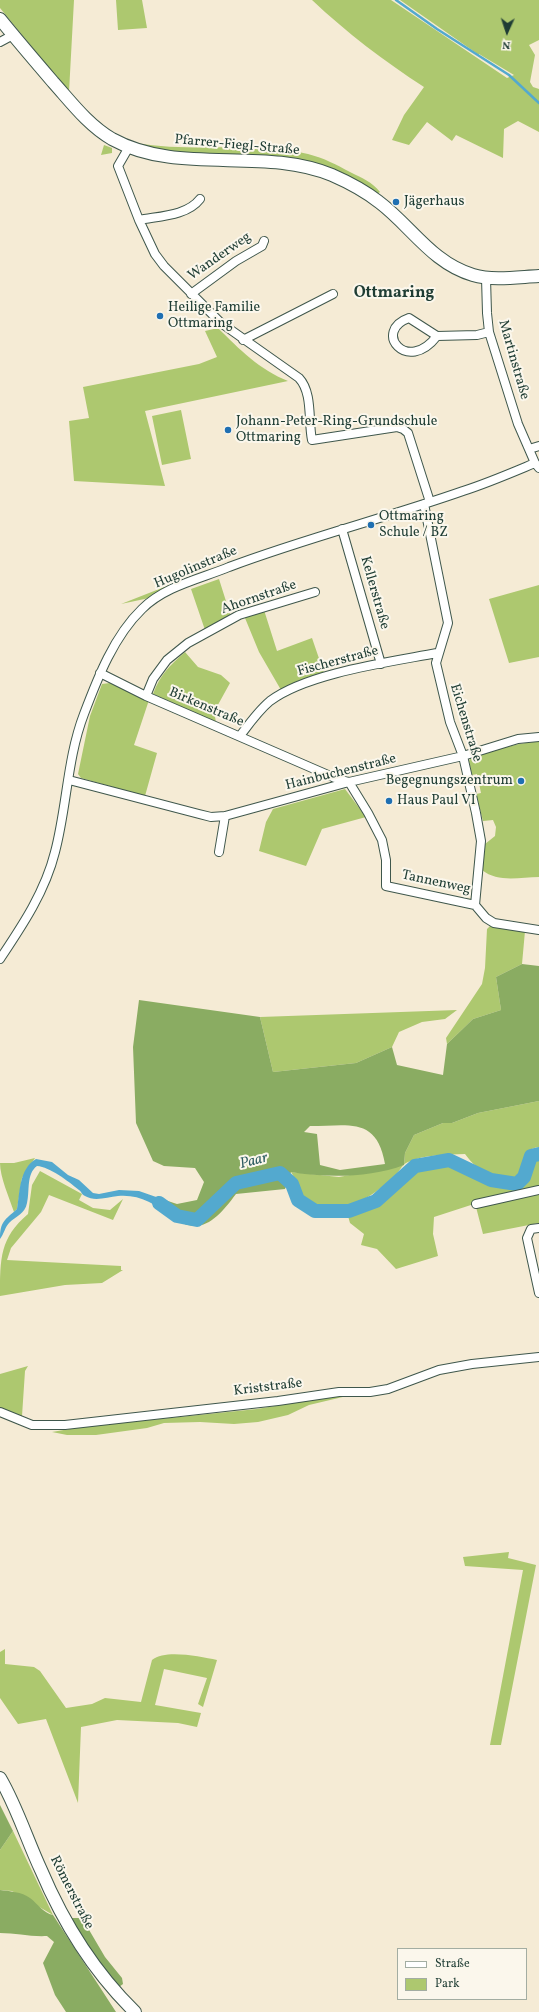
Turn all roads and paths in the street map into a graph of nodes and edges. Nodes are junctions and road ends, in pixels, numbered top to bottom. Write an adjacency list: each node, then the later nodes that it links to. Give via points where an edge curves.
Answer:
1 (0, 19): 2 (main road, Pfarrer-Fiegl-Straße)
2 (13, 35): 3 (street); 4 (main road, Pfarrer-Fiegl-Straße, via 95,128)
3 (0, 42)
4 (129, 147): 6 (street, Wanderweg, via 118,166); 9 (main road, Pfarrer-Fiegl-Straße, via 182,158 265,161 294,165 332,175 380,202 422,245 442,260 462,272)
5 (200, 199): 6 (street, via 194,206 182,212)
6 (139, 220): 10 (street, Wanderweg, via 155,254)
7 (264, 241): 10 (street, Wanderweg, via 262,246 236,261)
8 (539, 276): 9 (main road, Pfarrer-Fiegl-Straße)
9 (486, 278): 12 (street, Martinstraße)
10 (191, 294): 14 (street, Wanderweg)
11 (333, 294): 14 (street)
12 (489, 332): 13 (street, via 477,335); 16 (street, Martinstraße)
13 (437, 336): 13 (street, via 409,318 395,331 394,342 402,351 416,350 425,348)
14 (242, 340): 18 (street, Wanderweg, via 304,383 312,440 403,428 408,434)
15 (539, 446): 16 (street)
16 (528, 449): 17 (street, Martinstraße)
17 (537, 466): 18 (street, Hugolinstraße)
18 (427, 503): 19 (street, Hugolinstraße); 21 (street, Eichenstraße, via 448,623)
19 (342, 528): 22 (street, Kellerstraße); 23 (street, Hugolinstraße, via 188,582 152,601 132,620)
20 (315, 592): 24 (street, Ahornstraße, via 239,616 188,643 167,660 153,679)
21 (437, 653): 22 (street, Fischerstraße); 27 (street, Eichenstraße, via 438,677 450,722)
22 (381, 664): 25 (street, Fischerstraße, via 292,688 270,702)
23 (100, 673): 24 (street, Birkenstraße); 28 (street, Hugolinstraße, via 83,717)
24 (146, 696): 25 (street, Birkenstraße)
25 (240, 736): 29 (street, Birkenstraße)
26 (539, 737): 27 (street, Hainbuchenstraße, via 518,739)
27 (463, 756): 29 (street, Hainbuchenstraße); 32 (street, Eichenstraße, via 480,841)
28 (69, 780): 30 (street, Hainbuchenstraße, via 211,817); 34 (street, Hugolinstraße, via 55,853 45,881 28,917)
29 (349, 782): 30 (street, Hainbuchenstraße); 32 (street, Tannenweg, via 368,813 385,849 386,886)
30 (225, 816): 31 (street)
31 (219, 852)
32 (475, 905): 33 (street, via 494,923)
33 (539, 930)
34 (0, 959)
35 (539, 1190): 36 (street)
36 (476, 1204)
37 (539, 1228): 38 (street, via 531,1229 527,1238)
38 (539, 1293)
39 (539, 1357): 40 (street, Kriststraße, via 439,1370 388,1389 370,1392 339,1392 65,1425 32,1425)
40 (0, 1412)
41 (0, 1778): 42 (main road, Römerstraße, via 60,1911 111,1987)
42 (134, 2011)

